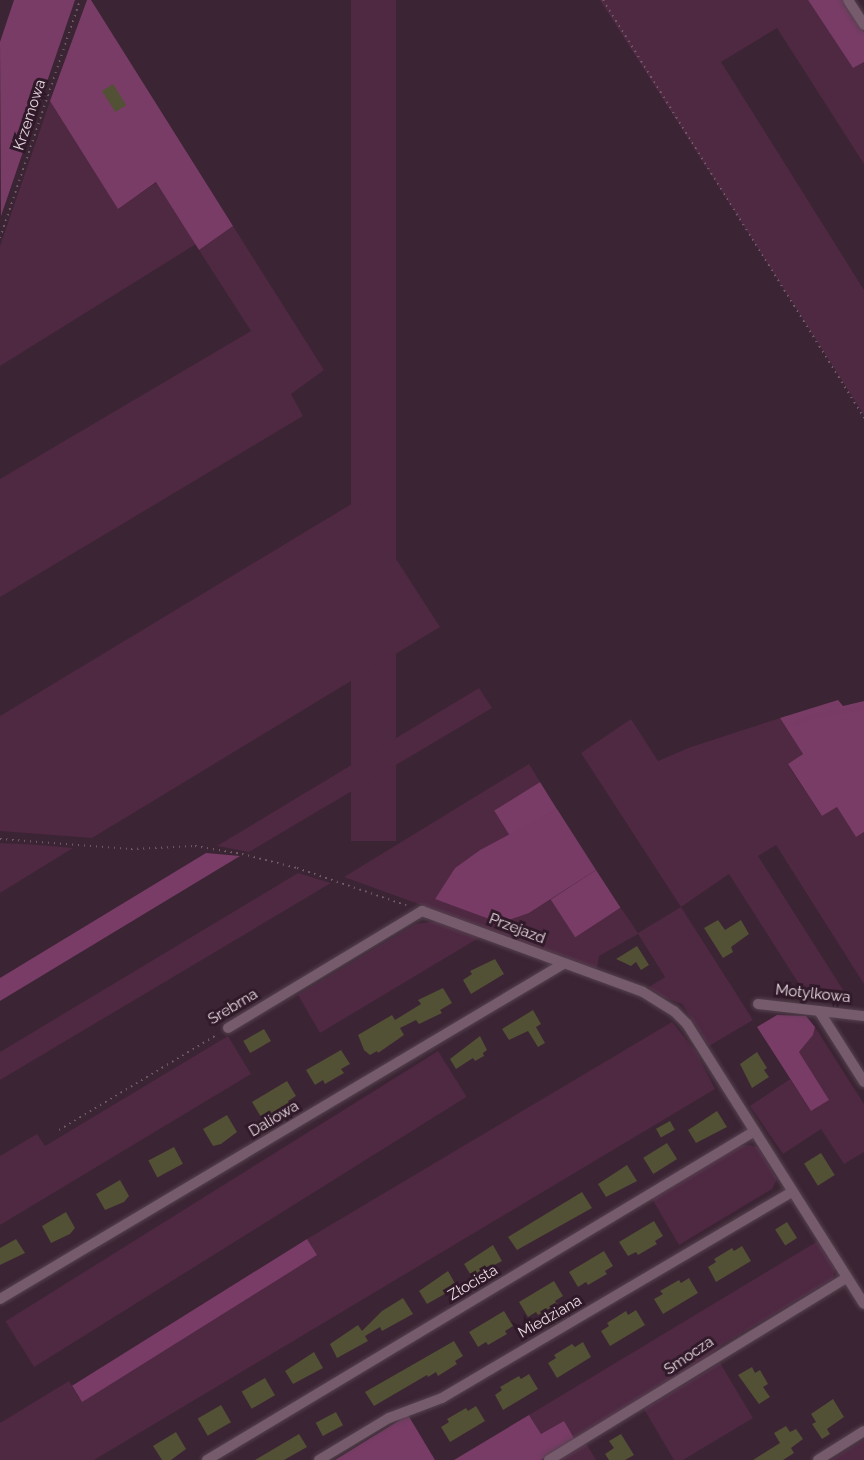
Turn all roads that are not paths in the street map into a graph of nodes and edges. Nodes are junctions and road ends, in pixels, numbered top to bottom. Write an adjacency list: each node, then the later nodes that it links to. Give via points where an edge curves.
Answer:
1 (848, 0): 2 (street)
2 (864, 25)
3 (422, 911): 4 (street, Przejazd); 8 (street, Srebrna)
4 (563, 963): 10 (street, Przejazd, via 643,992 674,1011 687,1024); 13 (street, Daliowa)
5 (759, 1004): 6 (street, Motylkowa)
6 (819, 1011): 7 (street, Motylkowa); 9 (street)
7 (864, 1016)
8 (228, 1028)
9 (864, 1082)
10 (755, 1131): 11 (street, Przejazd); 16 (street, Złocista)
11 (792, 1192): 12 (street, Przejazd); 17 (street, Miedziana, via 442,1398 389,1418)
12 (846, 1278): 14 (street, Przejazd); 18 (street, Smocza)
13 (0, 1299)
14 (864, 1304)
15 (864, 1431): 19 (street)
16 (207, 1460)
17 (319, 1460)
18 (549, 1460)
19 (818, 1460)

